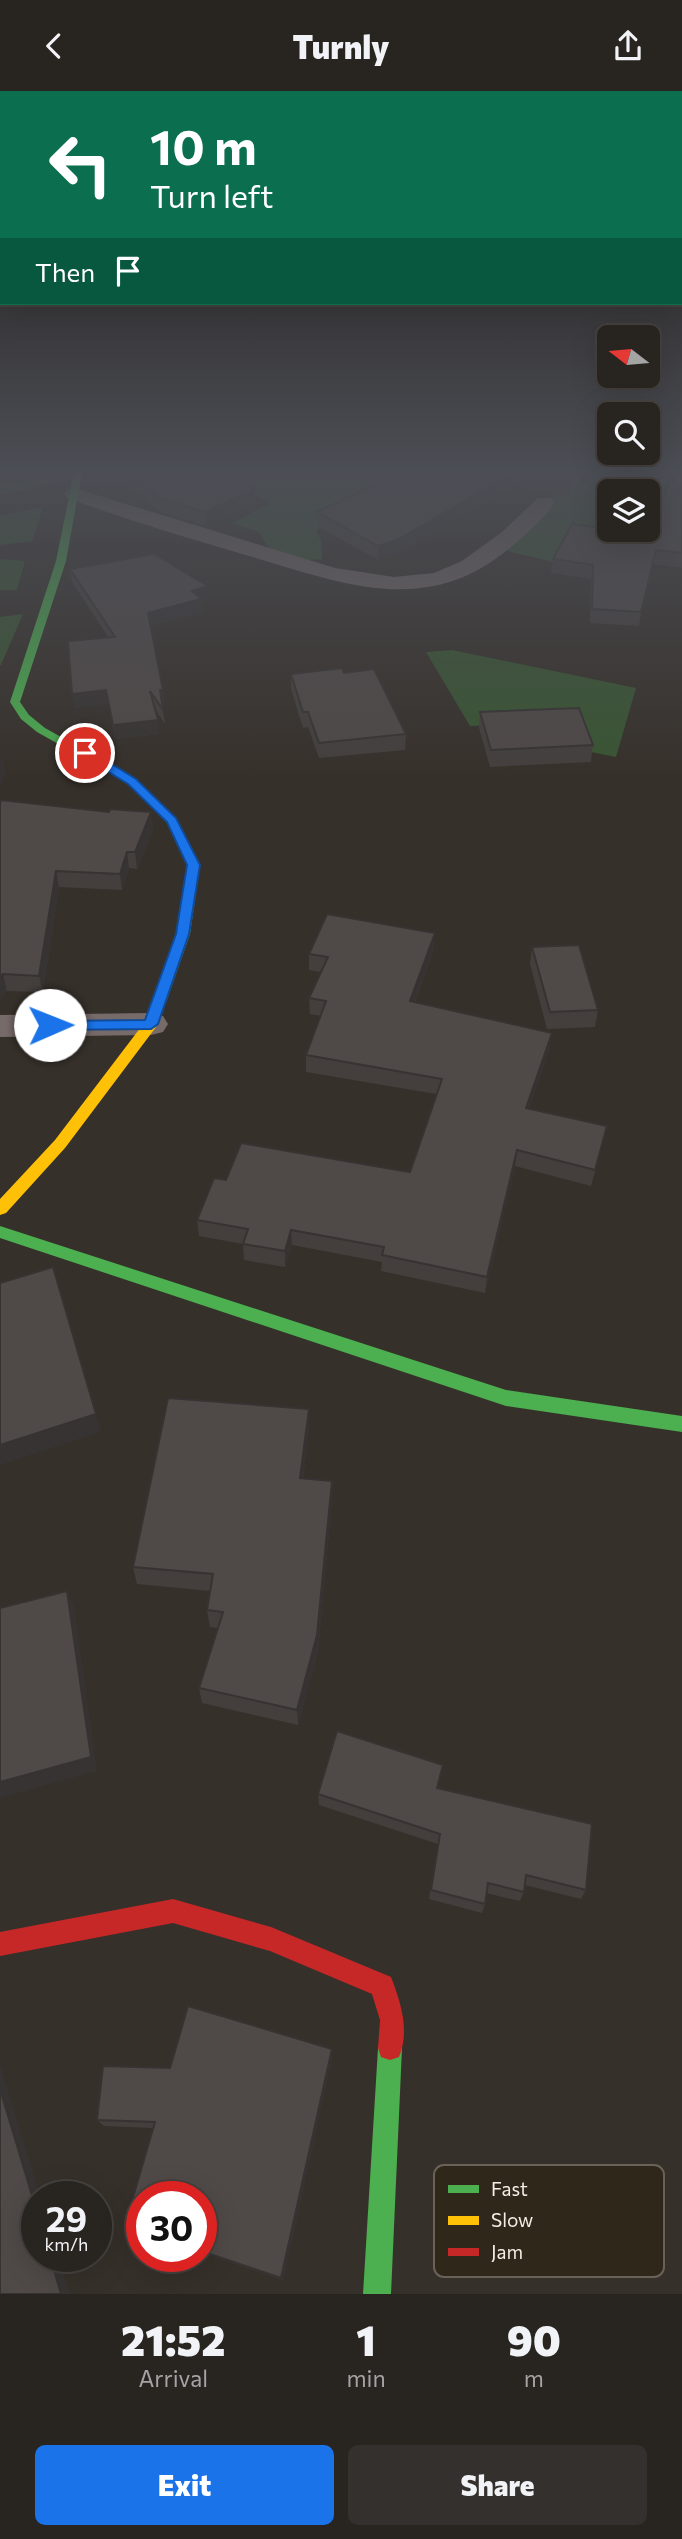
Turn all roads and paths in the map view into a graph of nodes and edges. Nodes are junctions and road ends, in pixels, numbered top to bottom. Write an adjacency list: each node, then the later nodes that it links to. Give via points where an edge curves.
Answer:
1 (56, 575): 4 (street)
2 (343, 575): 3 (street, via 403,585)
3 (448, 575)
4 (7, 704): 5 (street, via 41,730 132,782 172,821 194,865 183,934)
5 (151, 1024): 6 (street); 7 (street, via 60,1144)
6 (0, 1026)
7 (0, 1209)
8 (0, 1232): 9 (street, via 506,1398)
9 (682, 1424)
10 (0, 1944): 11 (street, via 173,1911 271,1939 383,1986 392,2020)
11 (377, 2294)

